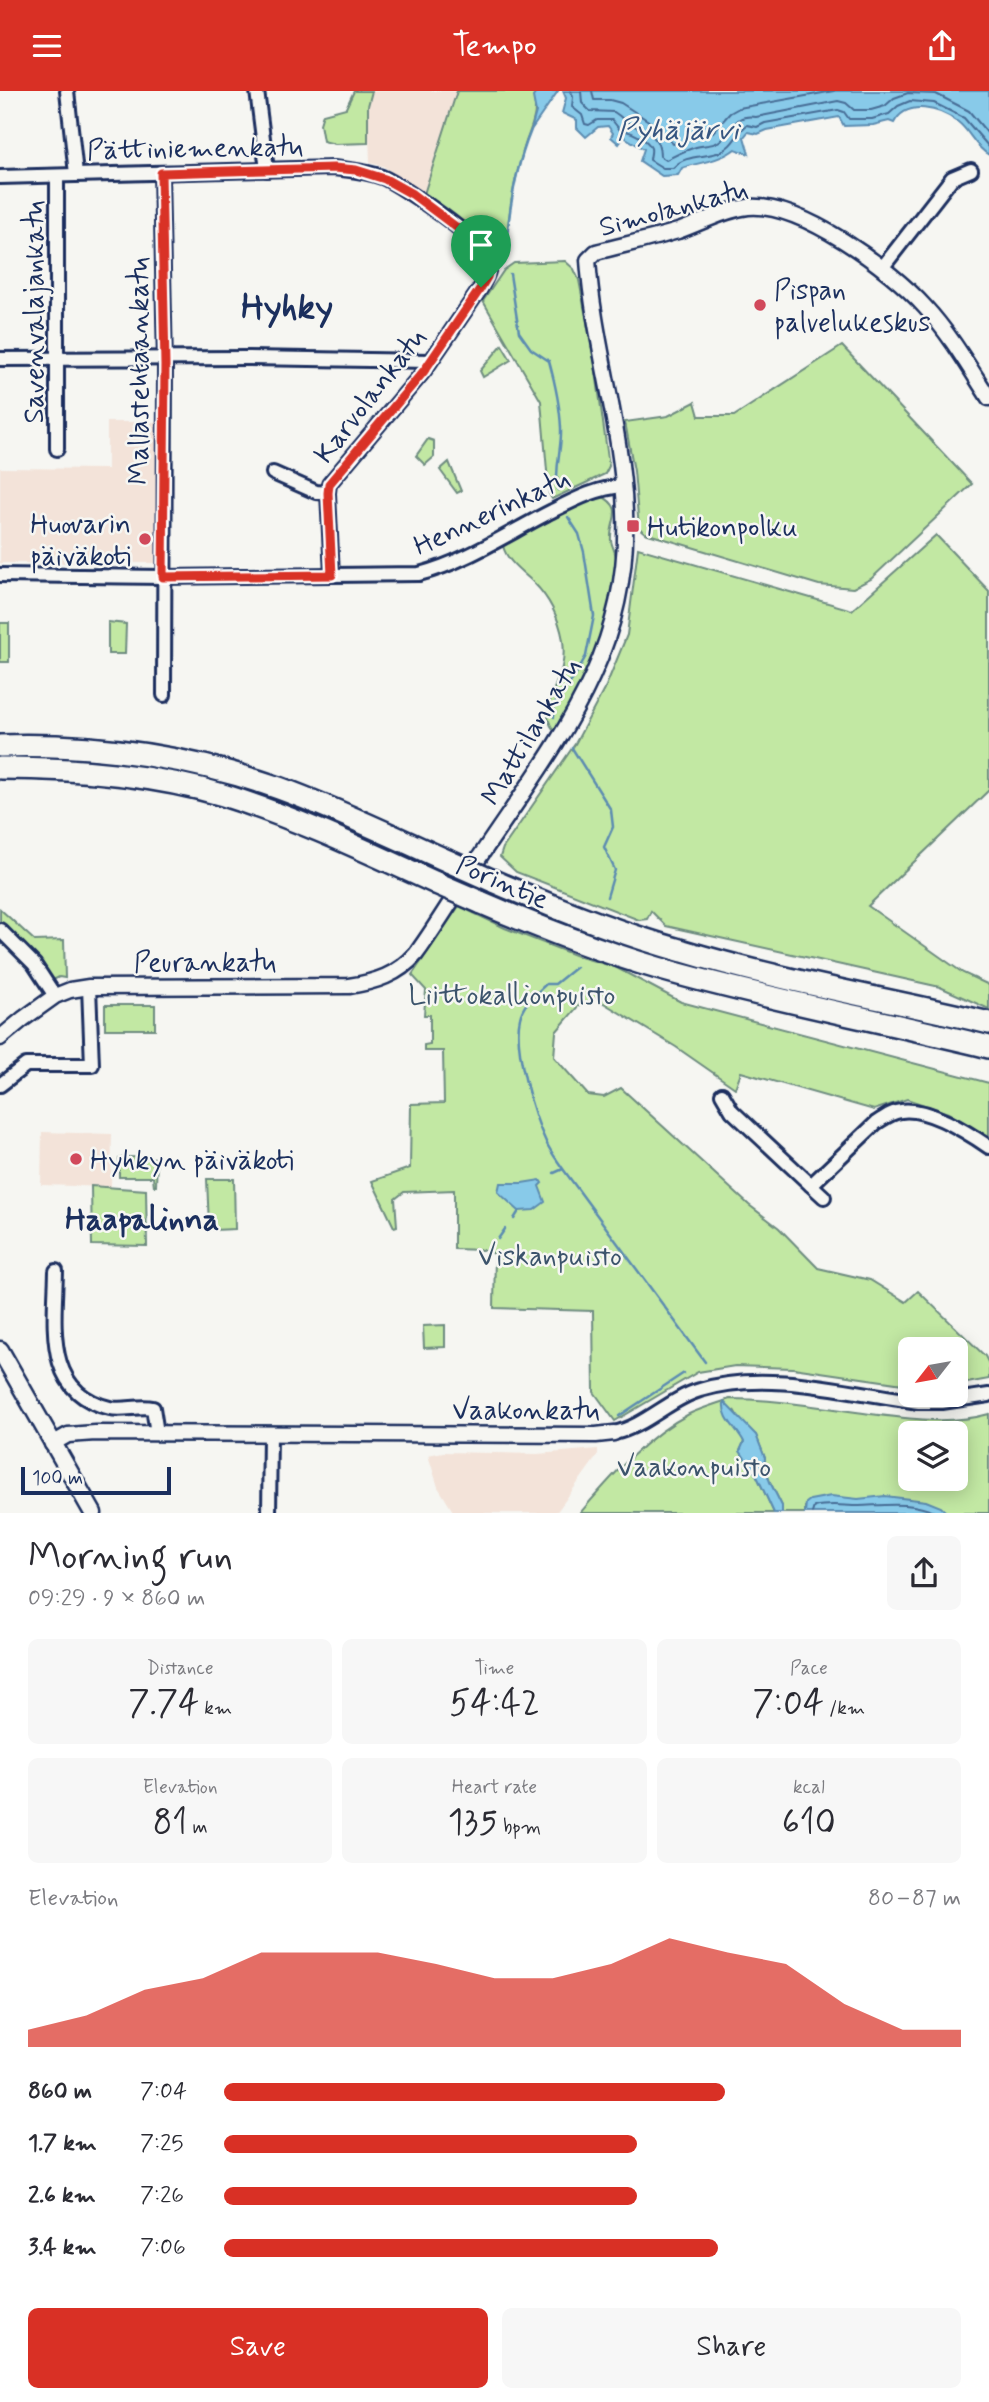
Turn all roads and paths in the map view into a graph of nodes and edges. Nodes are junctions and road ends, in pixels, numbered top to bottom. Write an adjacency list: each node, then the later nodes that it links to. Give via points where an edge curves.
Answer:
1 (67, 91): 6 (street)
2 (257, 91): 3 (street)
3 (267, 170): 5 (street, Pättiniemenkatu); 9 (street, Pättiniemenkatu, via 334,168 385,179 471,237)
4 (971, 170): 11 (street, via 951,178)
5 (161, 173): 6 (street, Pättiniemenkatu); 14 (street, Mallastehtaankatu)
6 (76, 174): 7 (street, Pättiniemenkatu)
7 (57, 176): 8 (street, Pättiniemenkatu); 12 (street, Savenvalajankatu)
8 (0, 177)
9 (488, 257): 15 (street, Karvolankatu, via 487,277)
10 (588, 260): 11 (street, Simolankatu, via 596,252 751,207 799,218); 19 (street, Mattilankatu)
11 (882, 268): 16 (street, Simolankatu, via 941,325)
12 (58, 358): 13 (street); 14 (street); 17 (street, Savenvalajankatu)
13 (0, 359)
14 (164, 359): 15 (street); 23 (street, Mallastehtaankatu)
15 (430, 361): 20 (street, Karvolankatu, via 329,484)
16 (989, 398)
17 (57, 449)
18 (273, 473): 20 (street)
19 (623, 486): 22 (street, Hennerinkatu, via 581,496 434,570 400,576); 28 (street, Mattilankatu, via 621,581 615,615 594,675 558,739)
20 (328, 493): 22 (street, Karvolankatu)
21 (0, 575): 23 (street, Hennerinkatu)
22 (332, 575): 23 (street, Hennerinkatu)
23 (163, 577): 24 (street, Mallastehtaankatu)
24 (164, 695)
25 (0, 747): 31 (highway, Porintie, bridge, via 140,754 233,773 338,812 576,916 683,952)
26 (0, 768): 33 (highway, Porintie, bridge, via 137,777 221,795 332,835 567,938 676,974)
27 (0, 930): 30 (street, via 34,964)
28 (416, 954): 29 (street, Peurankatu, via 391,974 349,986)
29 (89, 987): 30 (street, Peurankatu); 34 (street, via 92,1065 26,1065)
30 (55, 996): 32 (street, Peurankatu)
31 (989, 1023)
32 (0, 1038)
33 (989, 1047)
34 (0, 1085)
35 (722, 1094): 37 (street, via 732,1111)
36 (989, 1147): 37 (street, via 941,1120 901,1111 876,1123)
37 (811, 1185): 38 (street)
38 (824, 1197)
39 (56, 1271): 42 (street, via 55,1351 71,1385 111,1408 153,1408)
40 (0, 1350): 45 (main road)
41 (989, 1395): 43 (street, Vaakonkatu, via 919,1402 778,1382 730,1382 688,1394)
42 (157, 1433): 44 (street, Vaakonkatu); 45 (street, Vaakonkatu, via 76,1434)
43 (614, 1433): 44 (street, Vaakonkatu)
44 (270, 1434): 47 (street)
45 (52, 1444): 46 (main road)
46 (93, 1513)
47 (269, 1513)

